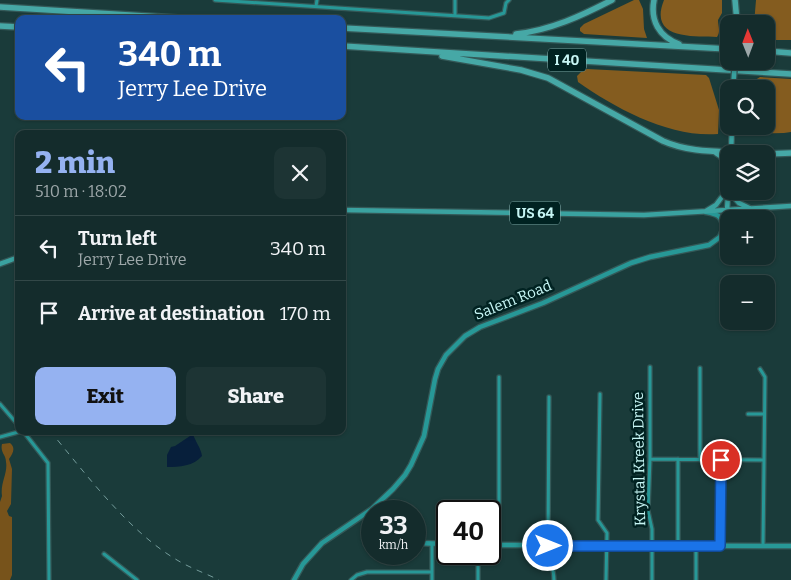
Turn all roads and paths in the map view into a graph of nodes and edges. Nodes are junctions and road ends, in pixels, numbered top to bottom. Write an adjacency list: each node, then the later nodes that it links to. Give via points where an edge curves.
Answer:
1 (214, 0): 8 (street)
2 (316, 0): 8 (street)
3 (454, 0): 10 (street)
4 (509, 0): 10 (street, via 504,13 489,18)
5 (612, 0): 16 (highway, via 552,27)
6 (654, 0): 18 (highway, via 653,17 660,31 672,42)
7 (737, 0): 12 (highway)
8 (316, 6): 10 (street)
9 (0, 7): 11 (highway)
10 (454, 14)
11 (129, 15)
12 (737, 15)
13 (0, 26): 14 (highway)
14 (15, 27)
15 (346, 28): 16 (highway, I 40)
16 (493, 35): 18 (highway, I 40)
17 (346, 46): 20 (highway, I 40)
18 (688, 47): 19 (highway, I 40)
19 (720, 49)
20 (418, 52): 23 (highway, I 40); 24 (highway, via 540,75 671,144)
21 (775, 52): 22 (highway)
22 (791, 53)
23 (791, 74)
24 (706, 150): 25 (highway); 27 (highway)
25 (720, 152)
26 (791, 153): 28 (highway)
27 (720, 154)
28 (775, 154)
29 (720, 200): 35 (main road)
30 (736, 200): 33 (main road)
31 (791, 206): 33 (main road, US 64)
32 (346, 210): 35 (main road, US 64, via 644,216)
33 (752, 210)
34 (720, 211): 35 (main road, US 64)
35 (705, 212): 36 (main road)
36 (720, 216)
37 (720, 237): 76 (main road, Salem Road, via 709,245 631,263 480,326 465,336 446,355 438,369 424,436 405,474 372,509 322,543)
38 (15, 258): 39 (main road)
39 (0, 264)
40 (650, 367): 53 (street, Krystal Kreek Drive)
41 (700, 368): 55 (street)
42 (760, 369): 48 (street, via 765,377)
43 (499, 377): 58 (street)
44 (600, 394): 64 (street, via 598,520 607,533)
45 (550, 397): 63 (street)
46 (0, 404): 49 (street)
47 (748, 414): 48 (street)
48 (763, 414): 57 (street)
49 (15, 421)
50 (15, 433): 52 (street)
51 (25, 435): 74 (street, via 48,463)
52 (0, 437)
53 (650, 459): 54 (street); 65 (street, Krystal Kreek Drive, via 648,511)
54 (678, 459): 55 (street); 66 (street)
55 (700, 460): 56 (street)
56 (721, 460): 57 (street); 68 (street)
57 (763, 460): 69 (street)
58 (499, 500)
59 (426, 543): 60 (main road)
60 (432, 543): 61 (main road); 73 (street)
61 (436, 543)
62 (501, 545): 63 (main road)
63 (548, 546): 64 (main road); 80 (street)
64 (608, 546): 65 (main road); 81 (street)
65 (652, 546): 66 (main road); 82 (street, Krystal Kreek Drive)
66 (678, 546): 67 (main road)
67 (696, 546): 68 (main road); 83 (street)
68 (720, 546): 69 (main road)
69 (763, 546): 70 (main road)
70 (791, 546)
71 (104, 554): 75 (street)
72 (478, 565): 79 (street)
73 (432, 572): 77 (street, via 367,572); 78 (street)
74 (49, 580)
75 (137, 580)
76 (294, 580)
77 (350, 580)
78 (432, 580)
79 (478, 580)
80 (554, 580)
81 (606, 580)
82 (652, 580)
83 (696, 580)

